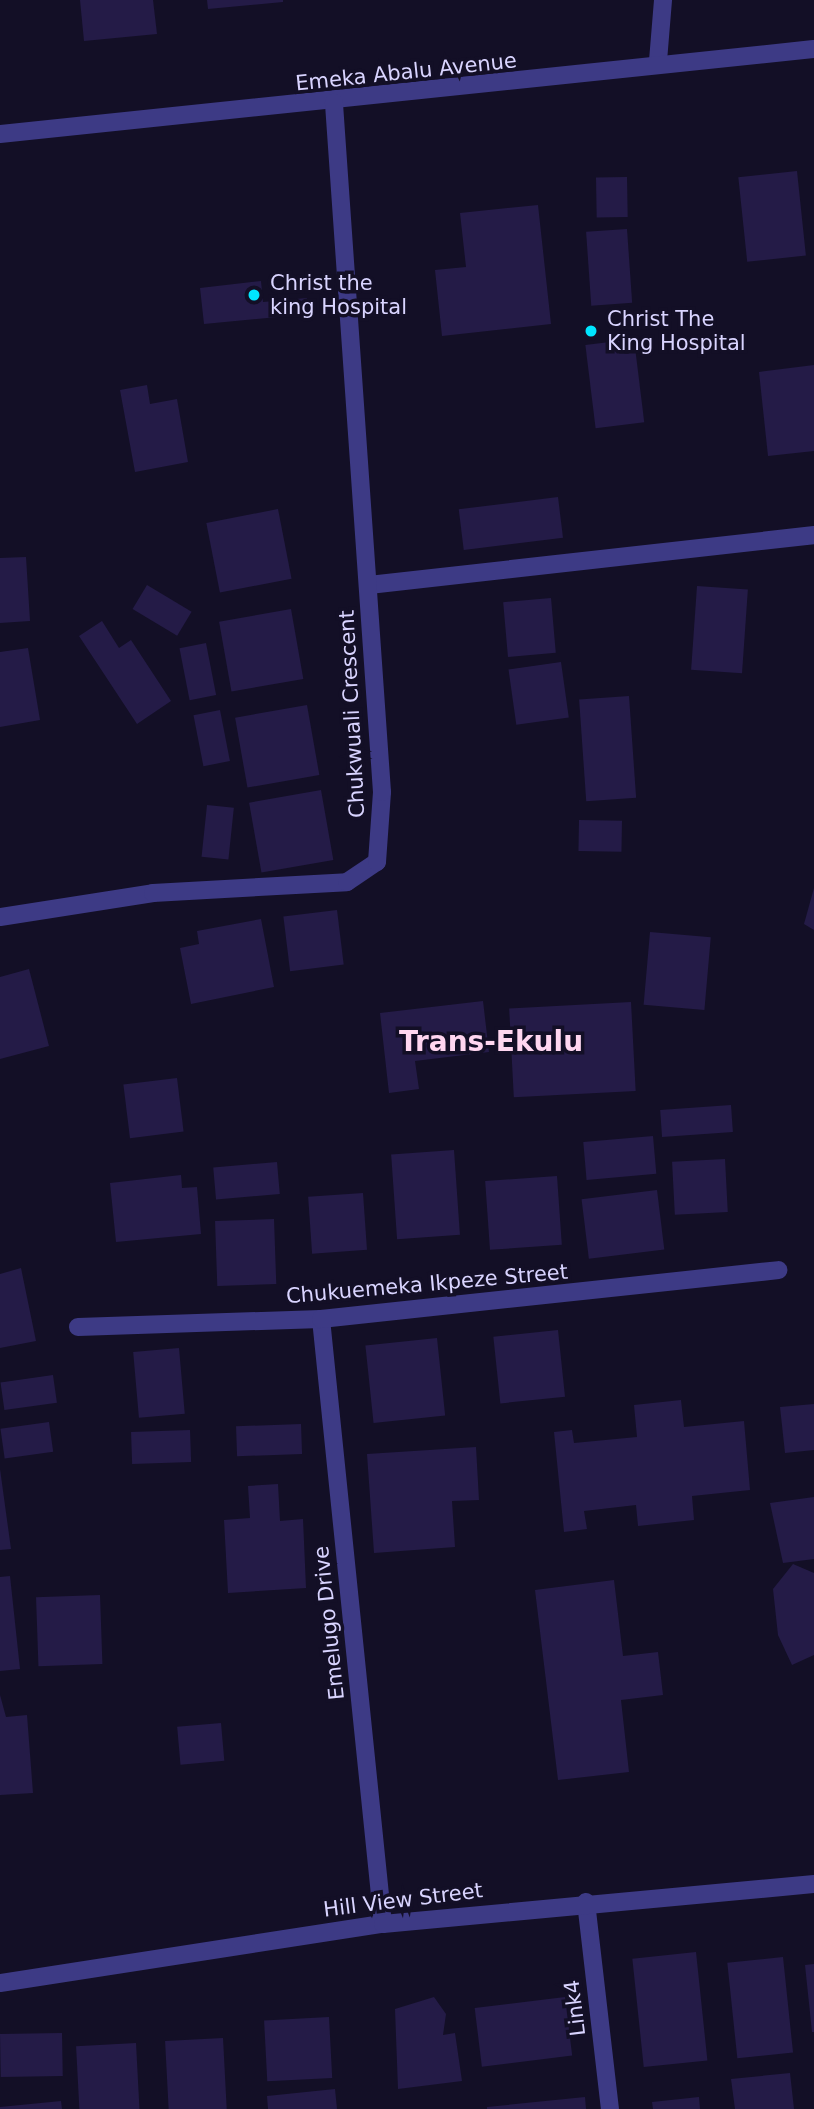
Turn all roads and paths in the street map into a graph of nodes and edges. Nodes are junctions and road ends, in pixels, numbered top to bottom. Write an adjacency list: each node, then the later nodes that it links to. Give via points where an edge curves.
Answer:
1 (663, 0): 3 (street)
2 (814, 49): 3 (street, Emeka Abalu Avenue)
3 (658, 61): 4 (street, Emeka Abalu Avenue, via 633,72)
4 (334, 103): 5 (street, Emeka Abalu Avenue); 7 (street, Chukwuali Crescent)
5 (0, 134)
6 (814, 536): 7 (street, Chukwuali Crescent)
7 (369, 585): 8 (street, Chukwuali Crescent, via 382,792 377,862 347,882 153,893)
8 (0, 917)
9 (778, 1270): 10 (street, Chukuemeka Ikpeze Street)
10 (321, 1319): 11 (street, Chukuemeka Ikpeze Street); 14 (street, Emelugo Drive)
11 (78, 1327)
12 (814, 1884): 13 (street, Hill View Street)
13 (586, 1902): 14 (street, Hill View Street); 16 (street, Link4)
14 (383, 1924): 15 (street, Hill View Street)
15 (0, 1983)
16 (610, 2109)

